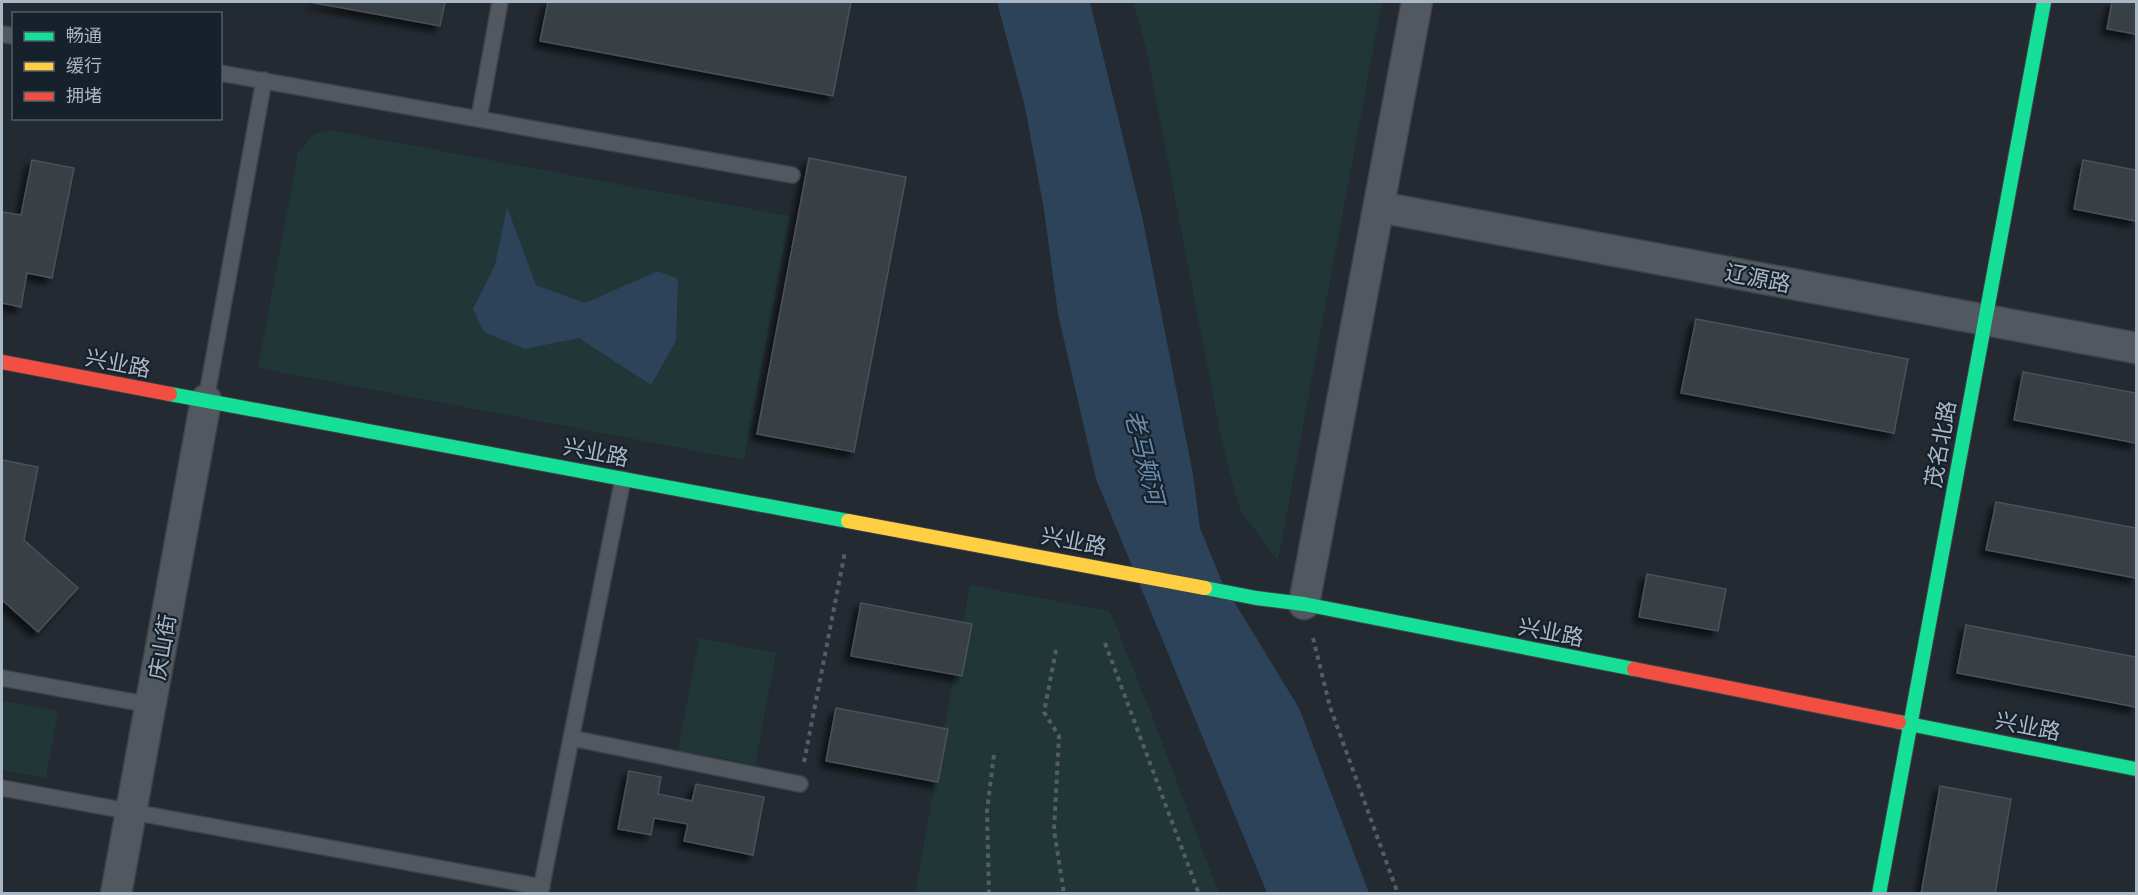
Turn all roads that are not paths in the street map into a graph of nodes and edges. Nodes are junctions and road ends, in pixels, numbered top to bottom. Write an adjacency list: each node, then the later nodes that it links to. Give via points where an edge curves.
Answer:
1 (500, 2): 6 (lane)
2 (1417, 2): 8 (street)
3 (2044, 2): 9 (street, 茂名北路)
4 (222, 73): 5 (lane)
5 (264, 80): 6 (lane); 12 (lane)
6 (479, 118): 7 (lane)
7 (792, 175)
8 (1379, 207): 9 (street, 辽源路); 14 (street)
9 (1984, 320): 10 (street, 辽源路); 17 (street, 茂名北路)
10 (2136, 348)
11 (2, 362): 12 (street, 兴业路)
12 (206, 400): 13 (street, 兴业路); 16 (street, 庆山街)
13 (623, 479): 14 (street, 兴业路); 18 (lane)
14 (1304, 604): 17 (street, 兴业路)
15 (2, 678): 16 (lane)
16 (151, 705): 22 (street, 庆山街)
17 (1911, 724): 19 (street, 兴业路); 25 (street, 茂名北路)
18 (571, 738): 20 (lane); 23 (lane)
19 (2136, 769)
20 (800, 784)
21 (2, 788): 22 (lane)
22 (132, 811): 23 (lane); 24 (street, 庆山街)
23 (541, 890)
24 (116, 894)
25 (1879, 894)

